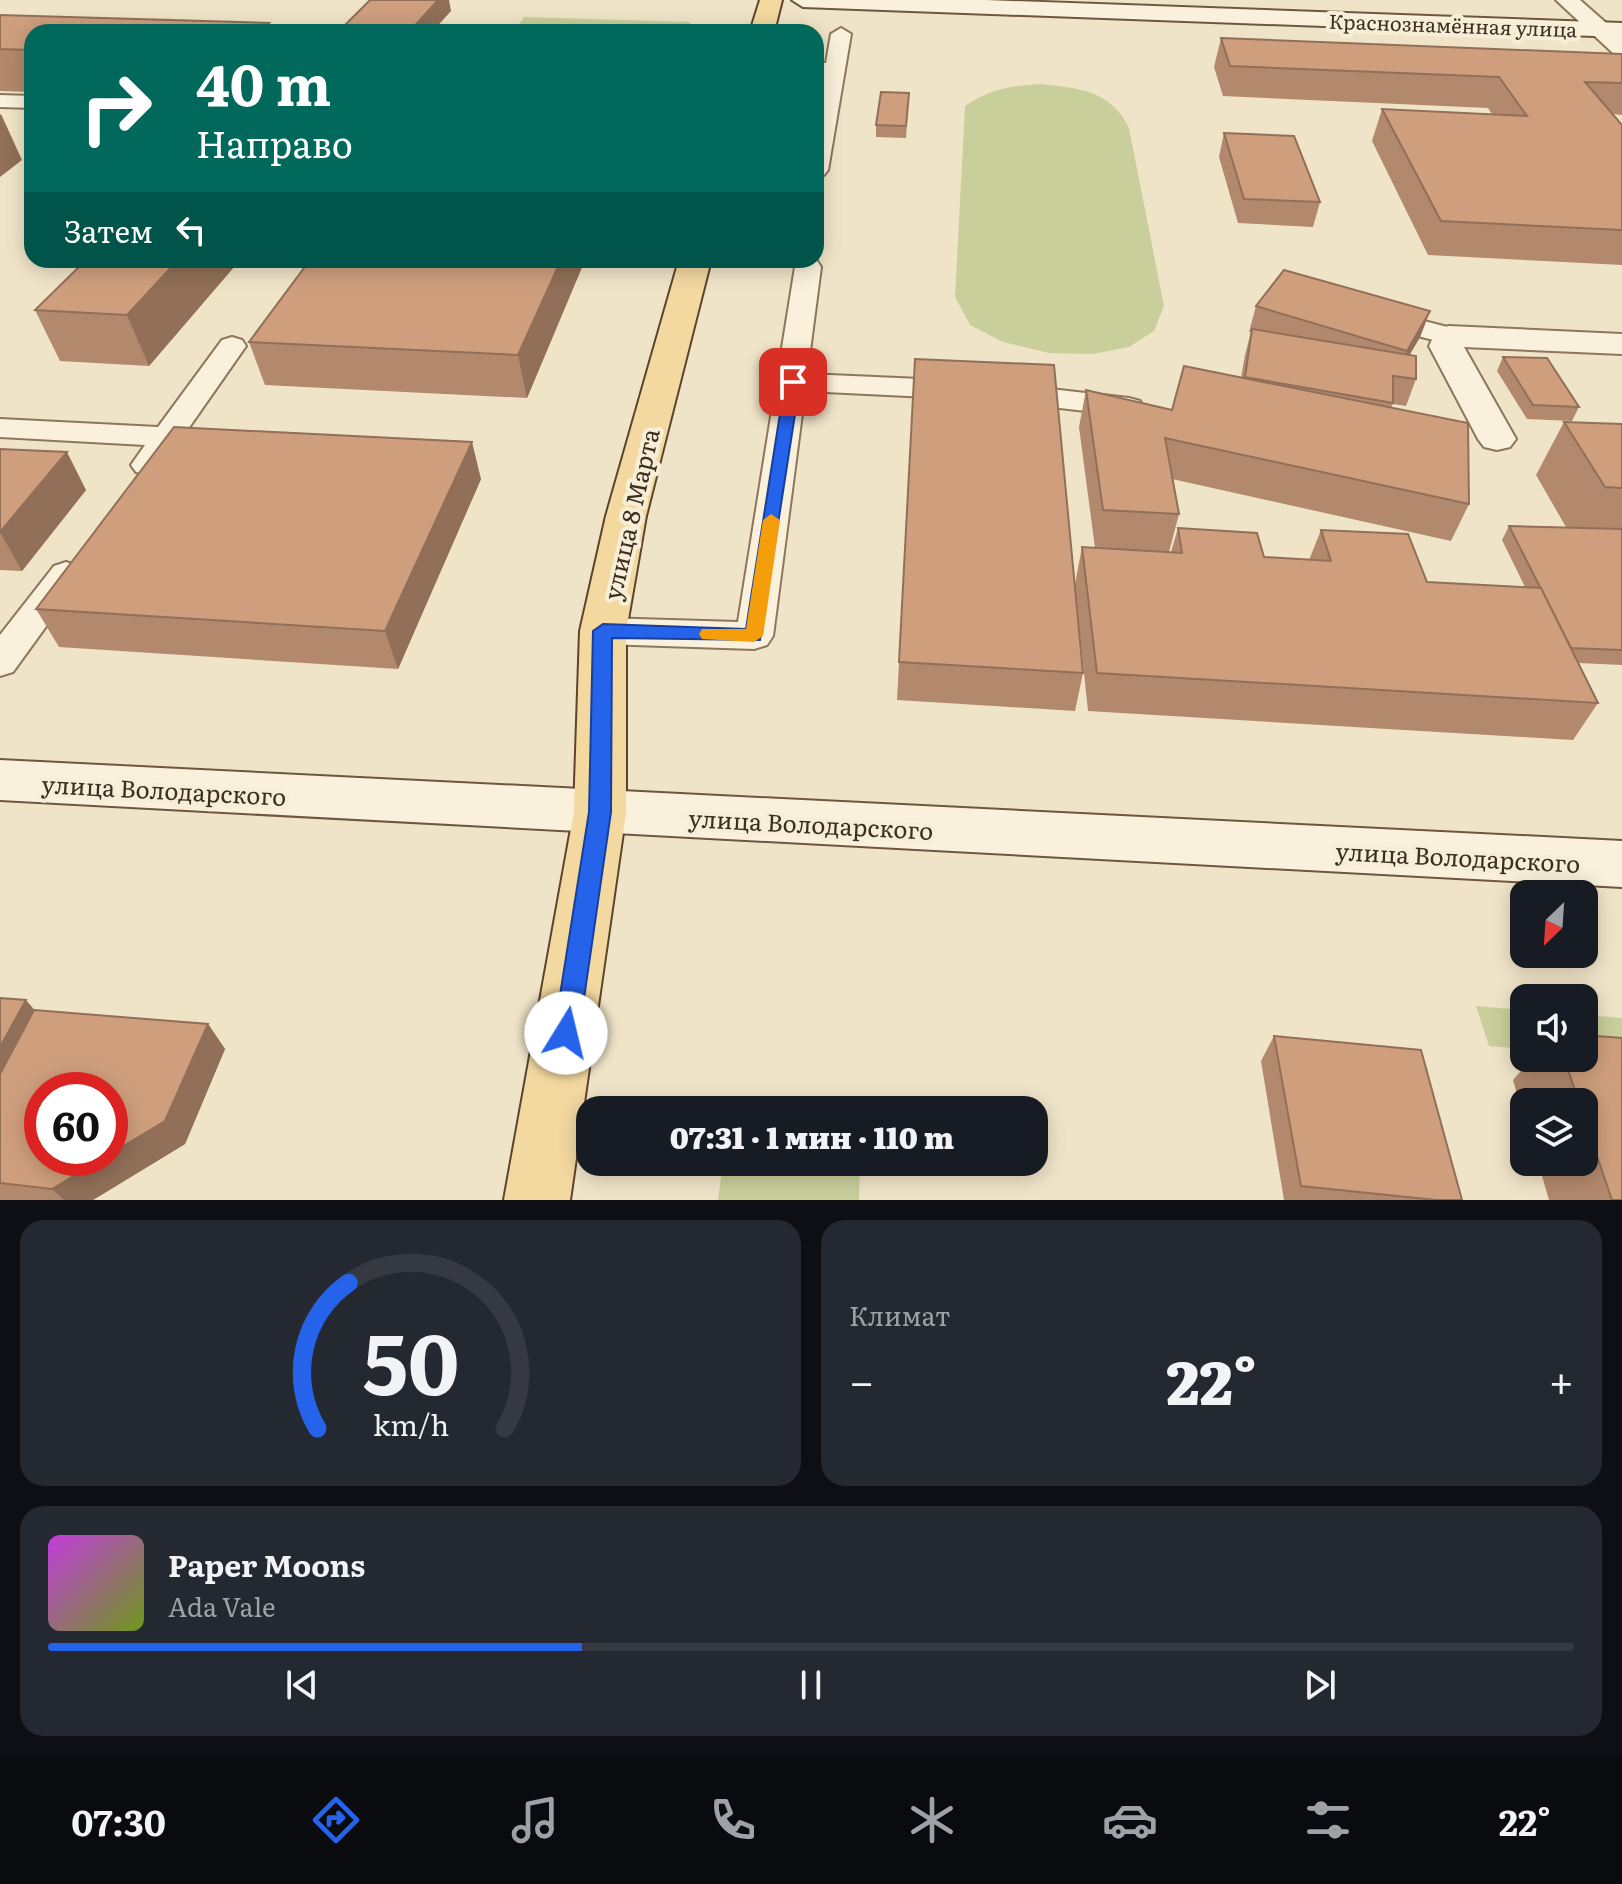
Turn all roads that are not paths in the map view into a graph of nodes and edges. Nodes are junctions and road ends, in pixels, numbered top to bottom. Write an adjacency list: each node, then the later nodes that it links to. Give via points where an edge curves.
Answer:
1 (771, 0): 4 (main road)
2 (803, 0): 5 (main road, Краснознамённая улица)
3 (1567, 0): 5 (main road)
4 (764, 24)
5 (1597, 29): 6 (main road, Краснознамённая улица); 8 (main road)
6 (1622, 30)
7 (841, 34): 9 (lane)
8 (1622, 49)
9 (825, 70)
10 (0, 101): 11 (lane)
11 (24, 102)
12 (693, 268): 25 (main road, улица 8 Марта, via 626,516)
13 (808, 268): 18 (lane)
14 (1350, 311): 15 (lane)
15 (1449, 336): 16 (main road); 22 (main road, via 1446,346)
16 (1622, 344)
17 (232, 346): 21 (lane)
18 (793, 382): 19 (lane, via 989,391); 25 (lane, via 754,636)
19 (1129, 407)
20 (0, 428): 21 (lane)
21 (169, 437): 23 (lane)
22 (1497, 439)
23 (132, 486)
24 (86, 547): 26 (lane)
25 (603, 631): 28 (main road, улица 8 Марта)
26 (0, 662)
27 (0, 780): 28 (main road, улица Володарского)
28 (600, 812): 29 (main road, улица Володарского); 30 (main road, улица 8 Марта)
29 (1622, 864)
30 (537, 1200)

